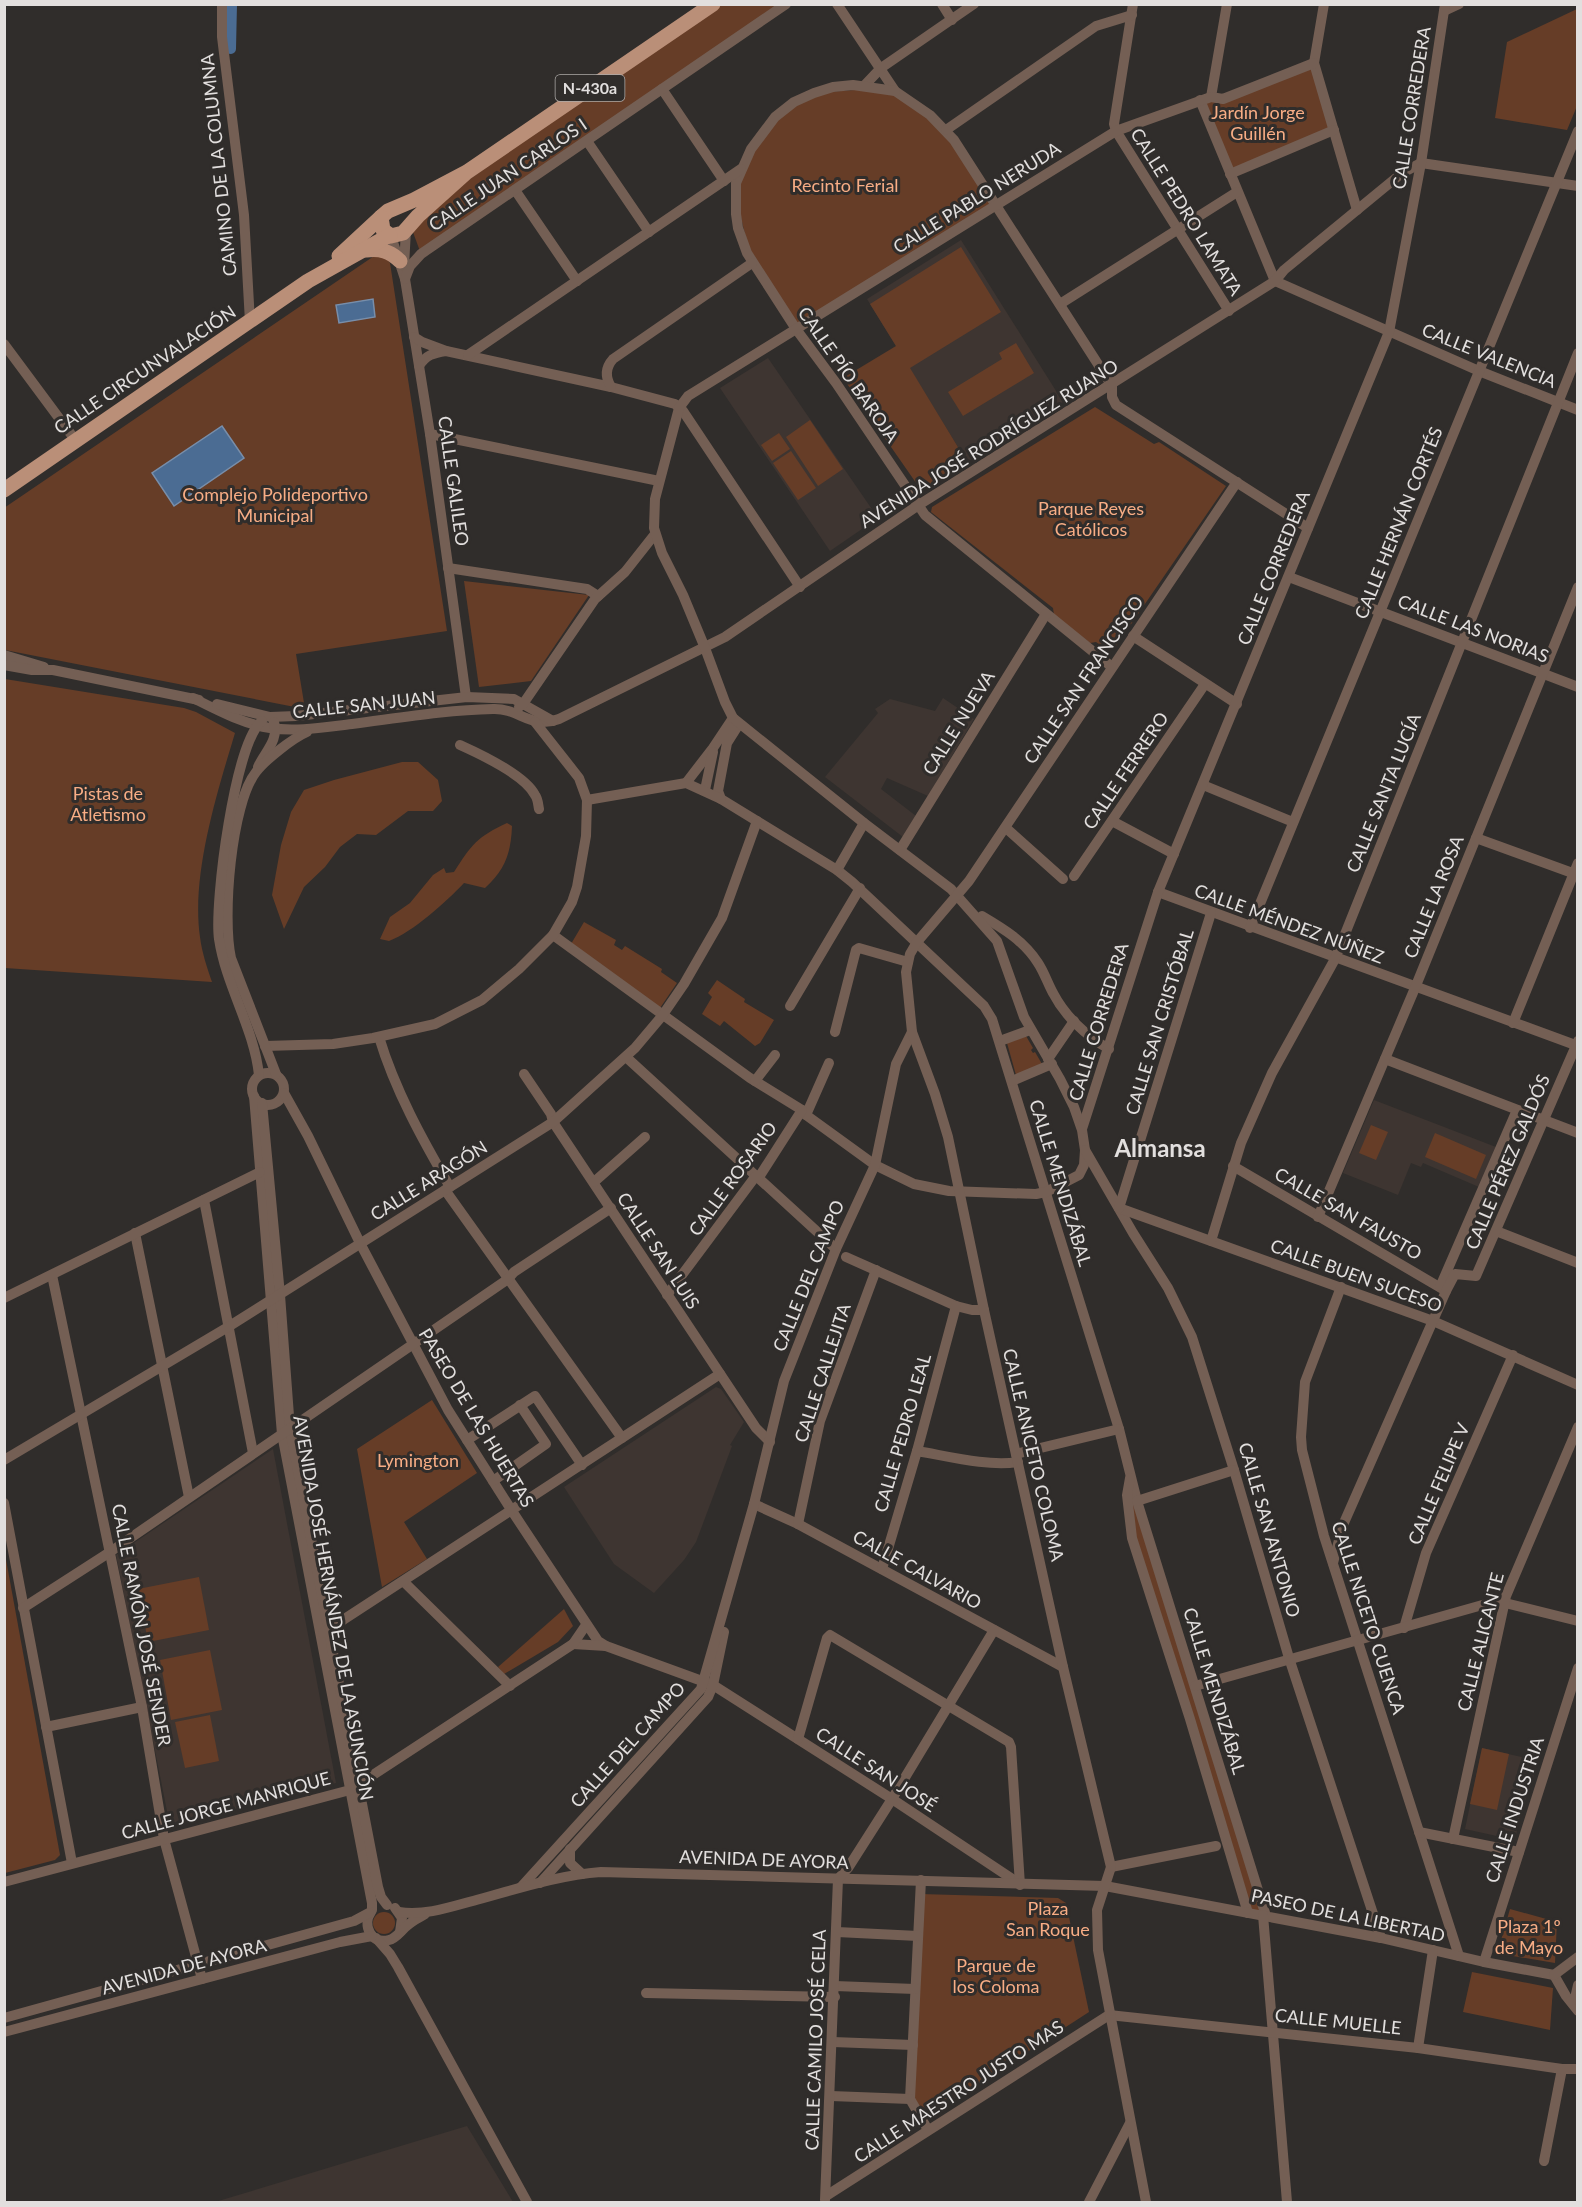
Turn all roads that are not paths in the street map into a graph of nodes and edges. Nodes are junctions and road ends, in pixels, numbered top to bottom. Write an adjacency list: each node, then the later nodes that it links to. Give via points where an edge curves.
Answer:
1 (222, 4): 48 (street, CAMINO DE LA COLUMNA, via 222,37 244,215)
2 (713, 4): 26 (main road, N-430a)
3 (786, 4): 16 (street, CALLE JUAN CARLOS I)
4 (837, 4): 14 (street)
5 (942, 4): 12 (street)
6 (974, 4): 12 (street)
7 (1227, 4): 18 (street)
8 (1324, 4): 13 (street)
9 (1459, 4): 10 (street)
10 (1445, 8): 24 (street, CALLE CORREDERA)
11 (1133, 10): 19 (street, via 1096,26); 21 (street)
12 (952, 20): 14 (street)
13 (1314, 63): 18 (street, CALLE PABLO NERUDA, via 1223,99); 20 (street)
14 (881, 68): 15 (street); 17 (street)
15 (864, 86): 17 (street); 25 (street, via 823,90 794,102 765,128)
16 (662, 89): 23 (street, CALLE JUAN CARLOS I); 28 (street)
17 (895, 91): 19 (street)
18 (1206, 99): 21 (street, CALLE PABLO NERUDA); 27 (street)
19 (946, 130): 33 (street)
20 (1334, 130): 27 (street); 34 (street)
21 (1116, 131): 33 (street, CALLE PABLO NERUDA); 37 (street, CALLE PEDRO LAMATA)
22 (1578, 131): 29 (street, CALLE HERNÁN CORTÉS)
23 (587, 141): 31 (street, CALLE JUAN CARLOS I); 38 (street)
24 (1421, 163): 29 (street); 34 (street, AVENIDA JOSÉ RODRÍGUEZ RUANO, via 1402,173); 50 (street, CALLE CORREDERA)
25 (741, 169): 28 (street); 41 (street, CALLE PÍO BAROJA, via 735,193 736,214)
26 (467, 172): 35 (main road, N-430a); 36 (main road, N-430a)
27 (1230, 174): 32 (street)
28 (723, 181): 38 (street)
29 (1556, 183): 30 (street); 57 (street, CALLE HERNÁN CORTÉS)
30 (1578, 186)
31 (515, 190): 42 (street, CALLE JUAN CARLOS I); 44 (street)
32 (1237, 192): 37 (street); 45 (street)
33 (997, 206): 46 (street); 49 (street, CALLE PABLO NERUDA)
34 (1357, 210): 45 (street, AVENIDA JOSÉ RODRÍGUEZ RUANO)
35 (386, 214): 36 (main road, via 397,209 403,211 408,219); 39 (main road, via 383,230); 43 (main road, CALLE CIRCUNVALACIÓN)
36 (407, 228): 39 (main road, via 399,235); 42 (street, CALLE GALILEO)
37 (1177, 230): 46 (street); 47 (street, CALLE PEDRO LAMATA)
38 (649, 232): 44 (street)
39 (390, 235): 40 (main road, CALLE CIRCUNVALACIÓN); 42 (street, CALLE GALILEO)
40 (363, 250): 42 (main road, via 383,250); 43 (main road, CALLE CIRCUNVALACIÓN)
41 (752, 263): 49 (street, CALLE PÍO BAROJA); 59 (street, via 613,359 606,371)
42 (403, 270): 51 (street, CALLE GALILEO)
43 (308, 281): 48 (main road, CALLE CIRCUNVALACIÓN)
44 (577, 281): 55 (street)
45 (1275, 281): 47 (street, AVENIDA JOSÉ RODRÍGUEZ RUANO); 50 (street, CALLE VALENCIA)
46 (1060, 304): 58 (street)
47 (1229, 311): 58 (street, AVENIDA JOSÉ RODRÍGUEZ RUANO)
48 (250, 322): 64 (main road, CALLE CIRCUNVALACIÓN)
49 (796, 329): 61 (street, CALLE PABLO NERUDA, via 688,396); 68 (street, CALLE PÍO BAROJA)
50 (1389, 332): 57 (street, CALLE VALENCIA); 69 (street, CALLE CORREDERA)
51 (414, 337): 53 (street); 56 (street, CALLE GALILEO)
52 (4, 344): 64 (street)
53 (446, 351): 55 (street); 56 (street, via 429,355)
54 (1578, 353): 60 (street, CALLE SANTA LUCÍA)
55 (468, 355): 59 (street)
56 (419, 366): 63 (street, CALLE GALILEO)
57 (1479, 371): 60 (street, CALLE VALENCIA); 76 (street, CALLE HERNÁN CORTÉS)
58 (1112, 386): 66 (street, via 1116,405); 68 (street, AVENIDA JOSÉ RODRÍGUEZ RUANO)
59 (611, 387): 61 (street, via 671,402)
60 (1558, 402): 62 (street, CALLE VALENCIA); 79 (street, CALLE SANTA LUCÍA)
61 (679, 408): 65 (street); 73 (street)
62 (1578, 410)
63 (430, 434): 65 (street); 71 (street, CALLE GALILEO)
64 (76, 441): 67 (main road, CALLE CIRCUNVALACIÓN)
65 (659, 481): 70 (street, via 653,509)
66 (1237, 482): 69 (street); 78 (street, CALLE SAN FRANCISCO)
67 (4, 490)
68 (917, 506): 73 (street, AVENIDA JOSÉ RODRÍGUEZ RUANO); 77 (street, CALLE PÍO BAROJA)
69 (1308, 528): 72 (street, CALLE CORREDERA)
70 (655, 534): 75 (street, via 625,572); 80 (street)
71 (448, 568): 75 (street, via 587,589); 88 (street, CALLE GALILEO)
72 (1289, 576): 76 (street, CALLE LAS NORIAS); 91 (street, CALLE CORREDERA)
73 (800, 587): 80 (street, AVENIDA JOSÉ RODRÍGUEZ RUANO)
74 (1578, 587): 85 (street, CALLE LA ROSA)
75 (598, 596): 90 (street)
76 (1380, 612): 79 (street, CALLE LAS NORIAS); 112 (street, CALLE HERNÁN CORTÉS)
77 (1046, 614): 83 (street, CALLE PÍO BAROJA); 116 (street, CALLE NUEVA)
78 (1133, 636): 83 (street, CALLE SAN FRANCISCO); 86 (street)
79 (1462, 643): 85 (street, CALLE LAS NORIAS); 128 (street, CALLE SANTA LUCÍA)
80 (705, 648): 95 (street, AVENIDA JOSÉ RODRÍGUEZ RUANO); 96 (street)
81 (4, 656): 84 (street)
82 (4, 665): 84 (street)
83 (1112, 667): 114 (street, CALLE SAN FRANCISCO)
84 (52, 670): 89 (street)
85 (1543, 674): 87 (street, CALLE LAS NORIAS); 115 (street, CALLE LA ROSA)
86 (1205, 684): 91 (street); 111 (street, CALLE FERRERO)
87 (1578, 687)
88 (467, 697): 90 (street, CALLE SAN JUAN, via 508,698); 93 (street, via 473,703); 98 (street, CALLE SAN JUAN, via 296,716)
89 (194, 698): 94 (street); 98 (street)
90 (523, 704): 92 (street, CALLE SAN JUAN); 95 (street, CALLE SAN JUAN)
91 (1237, 704): 105 (street, CALLE CORREDERA)
92 (498, 708): 93 (street, CALLE SAN JUAN); 97 (street, CALLE SAN JUAN)
93 (467, 709): 99 (street, CALLE SAN JUAN)
94 (217, 710): 98 (street); 100 (street)
95 (553, 721): 97 (street, CALLE SAN JUAN)
96 (736, 721): 102 (street); 107 (street, via 727,743 718,791); 113 (street)
97 (535, 722): 108 (street, via 579,778)
98 (267, 725): 99 (street, CALLE SAN JUAN, via 292,730); 100 (street); 103 (street, via 274,740)
99 (320, 728): 103 (street, via 294,739)
100 (249, 740): 150 (street, via 231,807 218,926 223,957 255,1048)
101 (459, 745): 109 (street, via 526,784)
102 (713, 748): 104 (street); 106 (street)
103 (256, 771): 141 (street, via 237,820 226,920 231,958)
104 (686, 783): 106 (street, CALLE MENDIZÁBAL); 108 (street)
105 (1203, 785): 112 (street); 117 (street, CALLE CORREDERA)
106 (705, 790): 107 (street, CALLE MENDIZÁBAL)
107 (721, 799): 110 (street, CALLE MENDIZÁBAL)
108 (587, 800): 126 (street, via 586,836 577,887)
109 (539, 809)
110 (757, 821): 118 (street, CALLE MENDIZÁBAL); 132 (street, CALLE ARAGÓN, via 722,918)
111 (1112, 821): 114 (street, CALLE FERRERO, via 1068,878); 117 (street)
112 (1293, 822): 125 (street, CALLE HERNÁN CORTÉS)
113 (864, 823): 116 (street); 118 (street)
114 (1006, 828): 122 (street, CALLE SAN FRANCISCO)
115 (1476, 838): 119 (street); 130 (street, CALLE LA ROSA)
116 (900, 850): 122 (street)
117 (1174, 854): 121 (street, CALLE CORREDERA)
118 (837, 870): 120 (street, CALLE MENDIZÁBAL)
119 (1576, 871): 134 (street)
120 (860, 888): 127 (street, CALLE MENDIZÁBAL); 131 (street)
121 (1158, 892): 124 (street, CALLE MÉNDEZ NÚÑEZ); 142 (street, CALLE CORREDERA)
122 (957, 895): 123 (street); 127 (street, CALLE SAN FRANCISCO)
123 (971, 909): 133 (street, via 1022,943 1039,964 1059,1004); 135 (street, via 997,941)
124 (1211, 913): 125 (street, CALLE MÉNDEZ NÚÑEZ); 173 (street, CALLE SAN CRISTÓBAL)
125 (1250, 927): 128 (street, CALLE MÉNDEZ NÚÑEZ)
126 (553, 935): 132 (street); 138 (street, via 477,1003 435,1024)
127 (917, 942): 129 (street, CALLE SAN FRANCISCO); 139 (street, CALLE MENDIZÁBAL, via 987,1009)
128 (1335, 959): 130 (street, CALLE MÉNDEZ NÚÑEZ); 164 (street, CALLE SANTA LUCÍA, via 1272,1072)
129 (908, 962): 136 (street, via 856,950); 137 (street, CALLE ANICETO COLOMA)
130 (1415, 988): 134 (street, CALLE MÉNDEZ NÚÑEZ); 145 (street, CALLE LA ROSA)
131 (790, 1006)
132 (660, 1018): 144 (street, CALLE ARAGÓN); 151 (street)
133 (1074, 1021): 142 (street); 146 (street)
134 (1513, 1023): 140 (street, CALLE MÉNDEZ NÚÑEZ)
135 (1029, 1030): 139 (street); 146 (street)
136 (835, 1032)
137 (912, 1032): 163 (street, CALLE DEL CAMPO, via 896,1064); 169 (street, CALLE ANICETO COLOMA, via 942,1117)
138 (379, 1037): 141 (street, via 333,1044); 168 (street, via 406,1107)
139 (1000, 1041): 152 (street, CALLE MENDIZÁBAL)
140 (1577, 1044): 157 (street, CALLE PÉREZ GALDÓS)
141 (266, 1046): 148 (street)
142 (1109, 1049): 159 (street, CALLE CORREDERA)
143 (775, 1055): 151 (street)
144 (626, 1058): 158 (street, CALLE ARAGÓN); 166 (street)
145 (1385, 1059): 155 (street); 174 (street, CALLE LA ROSA)
146 (1050, 1062): 152 (street); 159 (street)
147 (829, 1063): 156 (street, CALLE ROSARIO)
148 (276, 1074): 150 (street); 153 (street, via 283,1082)
149 (524, 1074): 158 (street, CALLE SAN LUIS)
150 (259, 1075): 154 (street, via 253,1084)
151 (755, 1081): 156 (street)
152 (1012, 1081): 170 (street, CALLE MENDIZÁBAL)
153 (284, 1093): 154 (street, via 272,1104); 178 (street, PASEO DE LAS HUERTAS)
154 (258, 1100): 165 (street, AVENIDA JOSÉ HERNÁNDEZ DE LA ASUNCIÓN); 188 (street, AVENIDA JOSÉ HERNÁNDEZ DE LA ASUNCIÓN)
155 (1517, 1110): 157 (street); 186 (street)
156 (804, 1113): 163 (street); 166 (street, CALLE ROSARIO)
157 (1543, 1120): 160 (street); 175 (street, CALLE PÉREZ GALDÓS)
158 (553, 1122): 167 (street, CALLE SAN LUIS); 168 (street, CALLE ARAGÓN)
159 (1082, 1130): 162 (street)
160 (1578, 1133)
161 (645, 1137): 167 (street)
162 (1085, 1150): 170 (street, via 1079,1175); 173 (street, CALLE SAN ANTONIO)
163 (875, 1165): 169 (street, via 914,1184); 179 (street, CALLE DEL CAMPO)
164 (1233, 1166): 174 (street, CALLE SAN FAUSTO); 177 (street, CALLE SANTA LUCÍA)
165 (260, 1172): 171 (street); 188 (street, AVENIDA JOSÉ HERNÁNDEZ DE LA ASUNCIÓN)
166 (755, 1177): 179 (street); 187 (street, CALLE ROSARIO)
167 (594, 1182): 172 (street, CALLE SAN LUIS)
168 (448, 1189): 178 (street, CALLE ARAGÓN); 184 (street)
169 (958, 1192): 170 (street); 191 (street, CALLE ANICETO COLOMA)
170 (1046, 1192): 203 (street, CALLE MENDIZÁBAL)
171 (204, 1200): 176 (street); 193 (street)
172 (611, 1208): 184 (street); 187 (street, CALLE SAN LUIS)
173 (1119, 1208): 177 (street, CALLE BUEN SUCESO); 214 (street, CALLE SAN ANTONIO, via 1186,1322)
174 (1318, 1217): 186 (street, CALLE SAN FAUSTO)
175 (1496, 1231): 181 (street); 186 (street, CALLE PÉREZ GALDÓS, via 1476,1276 1455,1274)
176 (135, 1233): 183 (street); 196 (street)
177 (1211, 1241): 185 (street, CALLE BUEN SUCESO)
178 (360, 1243): 188 (street, CALLE ARAGÓN); 194 (street, PASEO DE LAS HUERTAS)
179 (836, 1249): 208 (street, CALLE DEL CAMPO, via 784,1381)
180 (846, 1257): 182 (street)
181 (1578, 1263)
182 (876, 1270): 190 (street); 222 (street, CALLE CALLEJITA, via 820,1421)
183 (52, 1275): 189 (street); 200 (street, CALLE RAMÓN JOSÉ SENDER)
184 (508, 1279): 194 (street); 206 (street)
185 (1341, 1287): 192 (street, CALLE BUEN SUCESO); 224 (street, CALLE NICETO CUENCA, via 1306,1377 1301,1437 1318,1518)
186 (1443, 1289): 192 (street)
187 (667, 1295): 197 (street, CALLE SAN LUIS)
188 (276, 1297): 193 (street, CALLE ARAGÓN); 204 (street, AVENIDA JOSÉ HERNÁNDEZ DE LA ASUNCIÓN)
189 (4, 1298)
190 (956, 1306): 191 (street); 209 (street, CALLE PEDRO LEAL)
191 (984, 1310): 211 (street, CALLE ANICETO COLOMA)
192 (1433, 1321): 195 (street, CALLE BUEN SUCESO); 224 (street, via 1343,1525)
193 (228, 1327): 196 (street, CALLE ARAGÓN); 210 (street)
194 (413, 1345): 204 (street); 207 (street, PASEO DE LAS HUERTAS)
195 (1513, 1355): 198 (street, CALLE BUEN SUCESO); 231 (street, CALLE FELIPE V, via 1426,1553)
196 (162, 1366): 200 (street, CALLE ARAGÓN); 217 (street)
197 (720, 1374): 206 (street); 208 (street, CALLE SAN LUIS)
198 (1578, 1385)
199 (520, 1405): 201 (street, via 535,1396); 205 (street); 207 (street)
200 (82, 1413): 212 (street, CALLE ARAGÓN); 223 (street, CALLE RAMÓN JOSÉ SENDER)
201 (556, 1426): 205 (street); 213 (street)
202 (1578, 1428): 227 (street, CALLE ALICANTE, via 1513,1576)
203 (1119, 1429): 211 (street); 215 (street, CALLE MENDIZÁBAL)
204 (286, 1432): 210 (street); 233 (street, AVENIDA JOSÉ HERNÁNDEZ DE LA ASUNCIÓN)
205 (541, 1436): 216 (street, via 544,1446)
206 (622, 1438): 213 (street)
207 (467, 1440): 216 (street, PASEO DE LAS HUERTAS)
208 (770, 1442): 220 (street, CALLE DEL CAMPO)
209 (917, 1451): 211 (street, via 1005,1463); 225 (street, CALLE PEDRO LEAL)
210 (253, 1453): 217 (street)
211 (1017, 1458): 238 (street, CALLE ANICETO COLOMA)
212 (4, 1460)
213 (582, 1465): 221 (street)
214 (1234, 1470): 218 (street); 237 (street, CALLE SAN ANTONIO)
215 (1131, 1475): 218 (street, CALLE MENDIZÁBAL); 269 (street, CALLE MENDIZÁBAL, via 1127,1494 1132,1538)
216 (493, 1481): 221 (street, PASEO DE LAS HUERTAS)
217 (189, 1497): 223 (street)
218 (1137, 1501): 242 (street, CALLE MENDIZÁBAL)
219 (4, 1503): 228 (street)
220 (754, 1504): 222 (street, CALLE CALVARIO); 240 (street, CALLE DEL CAMPO)
221 (512, 1511): 226 (street); 230 (street, PASEO DE LAS HUERTAS)
222 (798, 1524): 225 (street, CALLE CALVARIO)
223 (110, 1552): 228 (street); 244 (street, CALLE RAMÓN JOSÉ SENDER)
224 (1333, 1564): 234 (street, CALLE NICETO CUENCA)
225 (882, 1569): 232 (street, CALLE CALVARIO)
226 (404, 1582): 233 (street); 241 (street)
227 (1505, 1604): 229 (street); 231 (street, via 1493,1602); 251 (street, CALLE ALICANTE)
228 (23, 1608): 245 (street)
229 (1578, 1621)
230 (586, 1625): 235 (street, CALLE JORGE MANRIQUE); 236 (street, PASEO DE LAS HUERTAS)
231 (1404, 1628): 234 (street)
232 (994, 1630): 238 (street, CALLE CALVARIO); 243 (street)
233 (324, 1633): 247 (street, AVENIDA JOSÉ HERNÁNDEZ DE LA ASUNCIÓN)
234 (1357, 1641): 237 (street); 249 (street, CALLE NICETO CUENCA)
235 (573, 1644): 236 (street); 241 (street, CALLE JORGE MANRIQUE)
236 (606, 1646): 240 (street, PASEO DE LAS HUERTAS)
237 (1289, 1658): 242 (street); 275 (street, CALLE SAN ANTONIO)
238 (1063, 1667): 256 (street, CALLE ANICETO COLOMA)
239 (1578, 1668): 254 (street, CALLE INDUSTRIA)
240 (708, 1684): 246 (street, CALLE SAN JOSÉ); 253 (street, CALLE DEL CAMPO, via 708,1697); 264 (street, CALLE DEL CAMPO)
241 (510, 1686): 247 (street, CALLE JORGE MANRIQUE)
242 (1195, 1686): 270 (street, CALLE MENDIZÁBAL)
243 (950, 1706): 246 (street, via 833,1635 828,1636); 248 (street); 262 (street, via 1010,1744)
244 (142, 1707): 245 (street); 250 (street, CALLE RAMÓN JOSÉ SENDER)
245 (46, 1727): 255 (street)
246 (798, 1739): 248 (street, CALLE SAN JOSÉ)
247 (353, 1788): 250 (street, CALLE JORGE MANRIQUE); 265 (street, AVENIDA JOSÉ HERNÁNDEZ DE LA ASUNCIÓN, via 378,1887); 266 (street, AVENIDA JOSÉ HERNÁNDEZ DE LA ASUNCIÓN)
248 (892, 1798): 258 (street); 262 (street, CALLE SAN JOSÉ)
249 (1419, 1832): 251 (street); 277 (street, CALLE NICETO CUENCA)
250 (164, 1839): 255 (street, CALLE JORGE MANRIQUE); 280 (street, CALLE RAMÓN JOSÉ SENDER)
251 (1453, 1839): 254 (street)
252 (1216, 1846): 256 (street)
253 (570, 1849): 257 (street, via 570,1863); 261 (street, CALLE DEL CAMPO)
254 (1519, 1852): 279 (street, CALLE INDUSTRIA)
255 (72, 1863): 260 (street, CALLE JORGE MANRIQUE)
256 (1111, 1868): 263 (street)
257 (582, 1874): 258 (street, AVENIDA DE AYORA); 261 (street, AVENIDA DE AYORA)
258 (838, 1879): 259 (street, AVENIDA DE AYORA); 271 (street, CALLE CAMILO JOSÉ CELA)
259 (921, 1880): 262 (street, AVENIDA DE AYORA); 273 (street)
260 (4, 1882)
261 (540, 1883): 264 (street, AVENIDA DE AYORA)
262 (1020, 1884): 263 (street, AVENIDA DE AYORA)
263 (1105, 1886): 269 (street, PASEO DE LA LIBERTAD); 291 (street, via 1097,1910 1097,1935)
264 (520, 1888): 268 (street, AVENIDA DE AYORA)
265 (387, 1905): 266 (street); 267 (street)
266 (371, 1912): 274 (street, via 367,1926); 280 (street, AVENIDA DE AYORA, via 354,1921)
267 (399, 1912): 268 (street, AVENIDA DE AYORA); 272 (street, via 403,1922)
268 (428, 1913): 272 (street, AVENIDA DE AYORA)
269 (1248, 1913): 270 (street, PASEO DE LA LIBERTAD)
270 (1264, 1916): 275 (street, PASEO DE LA LIBERTAD); 294 (street, CALLE MENDIZÁBAL)
271 (837, 1932): 273 (street); 286 (street, CALLE CAMILO JOSÉ CELA)
272 (397, 1935): 274 (street, via 385,1941); 281 (street, via 394,1954)
273 (918, 1936): 285 (street)
274 (374, 1937): 281 (street); 283 (street, AVENIDA DE AYORA, via 340,1942)
275 (1380, 1938): 276 (street, PASEO DE LA LIBERTAD)
276 (1432, 1950): 277 (street, PASEO DE LA LIBERTAD); 298 (street)
277 (1460, 1956): 279 (street, PASEO DE LA LIBERTAD)
278 (1578, 1957): 282 (street)
279 (1484, 1962): 282 (street, PASEO DE LA LIBERTAD)
280 (198, 1964): 283 (street, CALLE RAMÓN JOSÉ SENDER); 290 (street, AVENIDA DE AYORA)
281 (398, 1967): 307 (street)
282 (1554, 1975): 288 (street)
283 (202, 1979): 293 (street, AVENIDA DE AYORA)
284 (1578, 1985): 288 (street, via 1575,1998)
285 (915, 1989): 286 (street); 297 (street)
286 (835, 1992): 287 (street); 296 (street, CALLE CAMILO JOSÉ CELA)
287 (646, 1993)
288 (1570, 2001): 289 (street)
289 (1578, 2011)
290 (16, 2014): 292 (street, AVENIDA DE AYORA); 293 (street)
291 (1109, 2015): 294 (street, CALLE MUELLE); 303 (street); 304 (street, CALLE MAESTRO JUSTO MAS)
292 (4, 2018)
293 (20, 2028): 295 (street, AVENIDA DE AYORA)
294 (1274, 2031): 298 (street, CALLE MUELLE); 310 (street, CALLE MENDIZÁBAL)
295 (4, 2032)
296 (833, 2042): 297 (street); 301 (street, CALLE CAMILO JOSÉ CELA)
297 (913, 2045): 302 (street)
298 (1418, 2048): 299 (street, CALLE MUELLE)
299 (1562, 2069): 300 (street, CALLE MUELLE); 305 (street)
300 (1578, 2069)
301 (831, 2096): 302 (street); 306 (street, CALLE CAMILO JOSÉ CELA)
302 (910, 2099): 304 (street)
303 (1131, 2123): 308 (street); 309 (street)
304 (928, 2130): 306 (street, CALLE MAESTRO JUSTO MAS)
305 (1544, 2161)
306 (825, 2199)
307 (527, 2202)
308 (1089, 2202)
309 (1146, 2202)
310 (1287, 2202)

